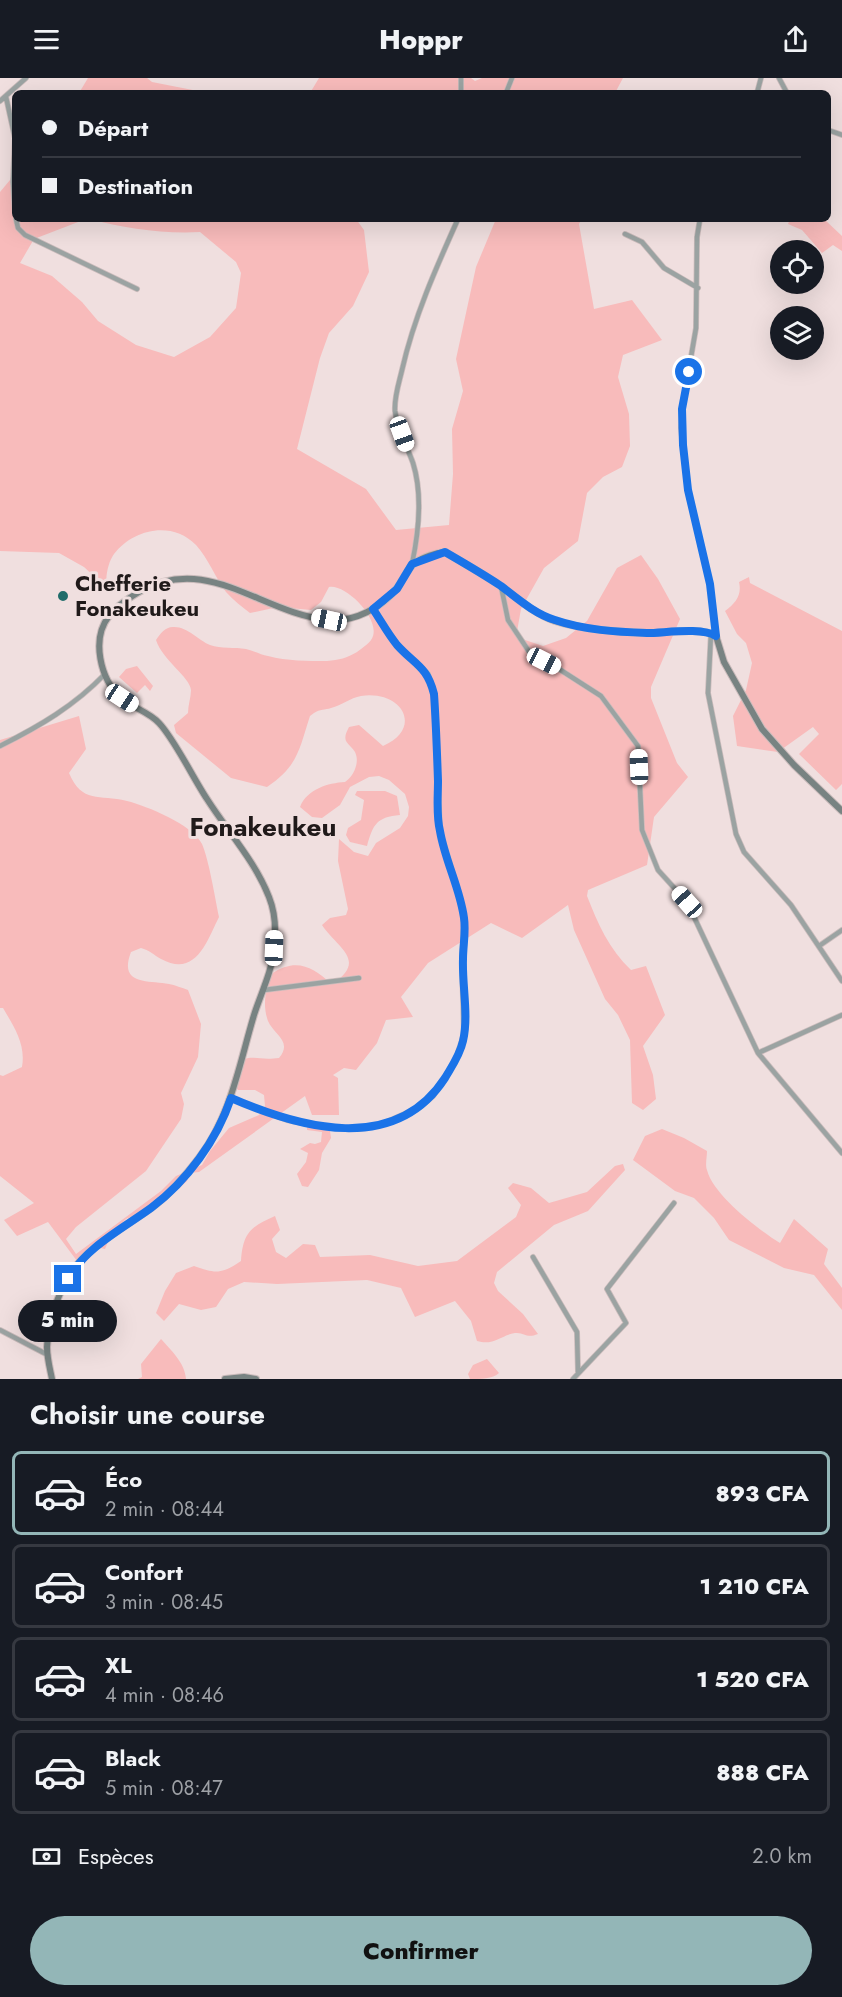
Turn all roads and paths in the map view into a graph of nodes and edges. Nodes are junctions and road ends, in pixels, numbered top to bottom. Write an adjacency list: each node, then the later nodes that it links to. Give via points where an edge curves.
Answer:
1 (26, 78): 2 (street)
2 (13, 90)
3 (12, 91): 4 (street)
4 (6, 97): 5 (street); 6 (street)
5 (0, 101)
6 (12, 124)
7 (17, 222): 12 (street, via 25,235)
8 (457, 222): 13 (street, via 411,335 396,399 396,418 413,465 418,493)
9 (700, 222): 11 (street)
10 (625, 234): 11 (street, via 642,242 664,268)
11 (698, 288): 16 (street, via 695,339 681,428 688,490 710,584)
12 (137, 289)
13 (412, 564): 14 (street, via 445,552); 15 (street, via 397,589)
14 (501, 586): 16 (street, via 542,615 583,627); 26 (street, via 508,620 530,653 601,696 638,746 642,830 658,870 687,902)
15 (373, 609): 17 (street, via 350,618 329,620 303,615 201,578 165,581 141,591 110,614 99,646); 27 (street, via 399,647 428,674 434,694 440,831 465,922 463,1042 433,1096 380,1125 358,1129 324,1127 287,1120)
16 (713, 634): 19 (street, via 724,662 762,729); 21 (street, via 708,693 736,834 750,861 791,905)
17 (105, 674): 18 (street, via 53,718); 24 (street, via 122,698 162,726 265,888 272,906 275,936)
18 (0, 746)
19 (842, 811)
20 (842, 930): 21 (street)
21 (819, 946): 23 (street)
22 (360, 978): 24 (street)
23 (842, 981)
24 (264, 990): 27 (street)
25 (842, 1015): 26 (street)
26 (758, 1053): 28 (street)
27 (231, 1098): 32 (street, via 208,1145 174,1188 74,1269 51,1321)
28 (842, 1153)
29 (674, 1203): 33 (street, via 607,1289 626,1323)
30 (533, 1257): 33 (street, via 577,1332)
31 (0, 1330): 32 (street)
32 (48, 1355): 34 (street)
33 (578, 1372): 37 (street)
34 (52, 1379)
35 (225, 1379): 36 (street)
36 (256, 1379)
37 (573, 1379)

